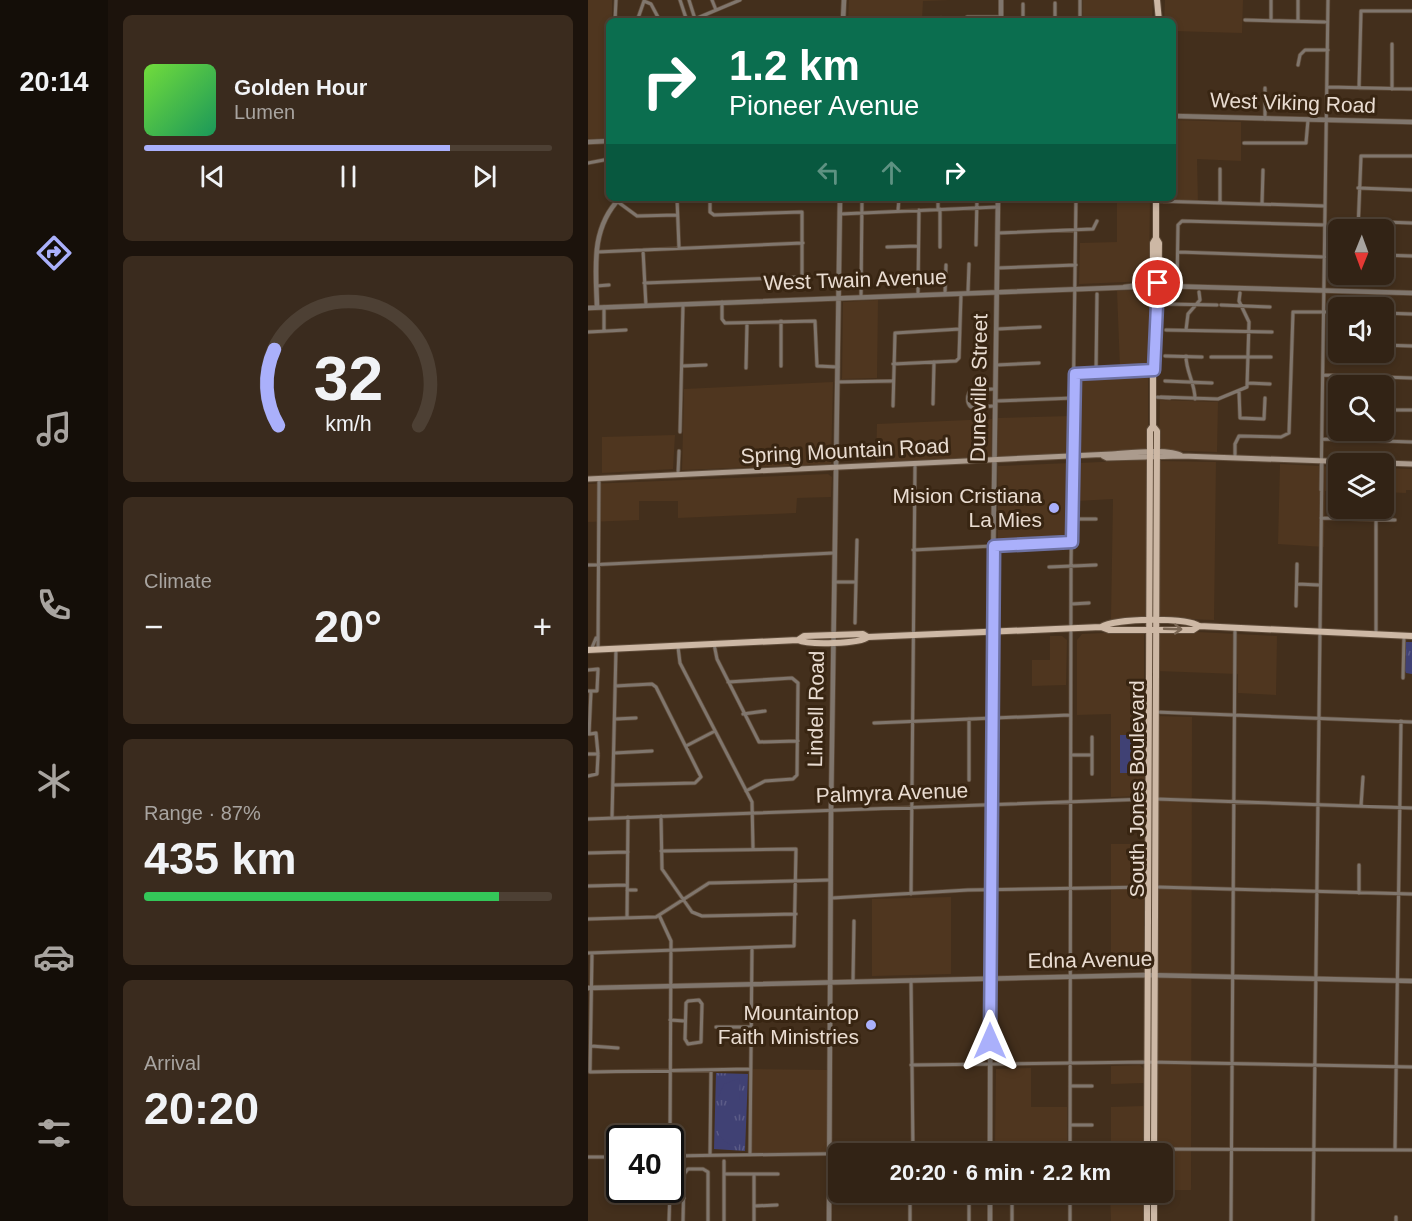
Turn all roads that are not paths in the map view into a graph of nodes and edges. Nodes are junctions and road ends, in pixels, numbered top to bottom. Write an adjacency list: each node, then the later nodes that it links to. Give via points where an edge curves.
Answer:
1 (616, 0): 19 (street)
2 (680, 0): 22 (street)
3 (689, 0): 23 (street)
4 (712, 0): 16 (street)
5 (740, 0): 16 (street)
6 (843, 0): 25 (street)
7 (1001, 0): 27 (street)
8 (1080, 0): 30 (street)
9 (1271, 0): 33 (street)
10 (1298, 0): 34 (street)
11 (1328, 0): 37 (street)
12 (644, 1): 20 (street); 21 (street, via 651,4)
13 (1159, 1): 31 (main road)
14 (1055, 3): 29 (street)
15 (1023, 4): 28 (street)
16 (717, 10): 24 (street)
17 (1412, 10): 41 (street, via 1361,11)
18 (967, 17): 26 (street)
19 (615, 18)
20 (638, 18)
21 (658, 18)
22 (686, 18)
23 (695, 18)
24 (700, 18)
25 (843, 18)
26 (984, 18)
27 (1001, 18)
28 (1023, 18)
29 (1055, 18)
30 (1080, 18)
31 (1159, 18)
32 (1245, 20): 33 (street)
33 (1271, 20): 34 (street)
34 (1298, 21): 35 (street)
35 (1324, 21)
36 (1392, 44): 42 (street)
37 (1328, 50): 38 (street, via 1305,50); 39 (street)
38 (1298, 65)
39 (1328, 87): 41 (street); 46 (street)
40 (1265, 88): 45 (street)
41 (1359, 88): 42 (street)
42 (1392, 88): 43 (street)
43 (1412, 89)
44 (1176, 116): 45 (street, West Viking Road)
45 (1265, 119): 47 (street, West Viking Road)
46 (1327, 120): 47 (street, West Viking Road); 48 (street, West Viking Road); 74 (street)
47 (1308, 122): 51 (street, via 1308,140 1304,144)
48 (1412, 122)
49 (606, 141): 50 (street)
50 (588, 142)
51 (1244, 143)
52 (1412, 156): 57 (street, via 1361,156)
53 (606, 160): 54 (street)
54 (588, 163)
55 (1220, 169): 72 (street)
56 (1263, 170): 73 (street)
57 (1358, 188): 58 (street); 83 (street)
58 (1412, 190)
59 (617, 201): 99 (street, via 601,225)
60 (620, 201): 82 (street, via 637,216)
61 (677, 201): 82 (street)
62 (710, 201): 92 (street, via 711,213 802,212)
63 (840, 201): 81 (street, Lindell Road)
64 (862, 201): 80 (street)
65 (898, 201): 79 (street)
66 (938, 201): 77 (street)
67 (977, 201): 76 (street)
68 (998, 201): 75 (street, Duneville Street)
69 (1077, 201): 88 (street)
70 (1156, 201): 112 (main road, South Jones Boulevard, via 1153,243)
71 (1176, 201): 72 (street)
72 (1220, 202): 73 (street)
73 (1262, 204): 74 (street)
74 (1325, 206): 87 (street)
75 (998, 207): 76 (street); 89 (street, Duneville Street)
76 (976, 208): 77 (street); 93 (street)
77 (939, 209): 78 (street); 96 (street)
78 (919, 210): 79 (street); 94 (street)
79 (898, 211): 80 (street)
80 (862, 213): 81 (street); 126 (street)
81 (840, 214): 127 (street, Lindell Road)
82 (677, 215): 97 (street)
83 (1358, 219)
84 (1097, 221): 88 (street, via 1093,229)
85 (1394, 223): 86 (street)
86 (1412, 223)
87 (1326, 225): 90 (street); 100 (street, via 1179,222)
88 (1076, 230): 89 (street); 106 (street)
89 (998, 233): 107 (street, Duneville Street)
90 (1325, 238): 91 (street); 103 (street)
91 (1328, 238)
92 (803, 243): 97 (street); 110 (street, via 802,277)
93 (976, 245)
94 (918, 246): 95 (street); 108 (street)
95 (887, 247)
96 (940, 247)
97 (679, 248): 98 (street)
98 (643, 250): 99 (street); 110 (street)
99 (595, 252): 113 (street)
100 (1178, 252): 103 (street); 114 (street)
101 (1394, 255): 102 (street)
102 (1412, 256)
103 (1325, 257): 118 (street)
104 (969, 264): 121 (street)
105 (946, 265): 122 (street)
106 (1076, 265): 107 (street); 115 (street)
107 (997, 267): 119 (street, Duneville Street)
108 (918, 275): 109 (street); 124 (street)
109 (887, 276)
110 (644, 283): 133 (street)
111 (609, 285): 113 (street)
112 (1157, 285): 114 (street, West Twain Avenue); 115 (street, West Twain Avenue); 171 (main road, South Jones Boulevard, via 1151,323)
113 (596, 286): 134 (street)
114 (1177, 286): 116 (street, West Twain Avenue)
115 (1076, 288): 119 (street, West Twain Avenue); 173 (street)
116 (1199, 289): 117 (street, West Twain Avenue); 129 (street)
117 (1240, 290): 118 (street, West Twain Avenue); 132 (street)
118 (1324, 290): 123 (street, West Twain Avenue); 138 (street)
119 (997, 291): 121 (street, West Twain Avenue); 146 (street, Duneville Street)
120 (961, 292): 121 (street, West Twain Avenue); 122 (street, West Twain Avenue); 145 (street)
121 (969, 292)
122 (945, 293): 124 (street, West Twain Avenue)
123 (1412, 293)
124 (918, 294): 126 (street, West Twain Avenue)
125 (1097, 294): 172 (street)
126 (861, 297): 127 (street, West Twain Avenue)
127 (839, 298): 128 (street, West Twain Avenue); 169 (street, Lindell Road)
128 (722, 302): 130 (street, West Twain Avenue); 143 (street, via 723,322)
129 (1197, 303): 131 (street); 132 (street); 149 (street, via 1188,314)
130 (682, 304): 133 (street, West Twain Avenue); 167 (street)
131 (1164, 304)
132 (1241, 304): 136 (street); 152 (street)
133 (646, 306): 135 (street, West Twain Avenue)
134 (597, 307): 135 (street, West Twain Avenue); 137 (street, West Twain Avenue)
135 (604, 307): 150 (street)
136 (1270, 307)
137 (588, 308)
138 (1324, 311): 139 (street); 174 (street); 202 (street, via 1293,312 1288,435 1239,436)
139 (1328, 311)
140 (1394, 313): 141 (street)
141 (1412, 314)
142 (781, 321): 143 (street); 168 (street); 169 (street, via 815,321 817,366)
143 (747, 323): 170 (street)
144 (1040, 327): 146 (street)
145 (960, 329): 162 (street, via 957,360); 164 (street, via 895,333)
146 (997, 329): 166 (street, Duneville Street)
147 (626, 330): 150 (street)
148 (1166, 330): 149 (street)
149 (1186, 330): 152 (street)
150 (604, 331): 151 (street)
151 (588, 332)
152 (1249, 332): 153 (street); 161 (street)
153 (1272, 332)
154 (1394, 345): 155 (street)
155 (1412, 346)
156 (1165, 356): 157 (street)
157 (1186, 356): 158 (street); 179 (street)
158 (1202, 357)
159 (1210, 357): 161 (street)
160 (1271, 357): 161 (street)
161 (1249, 358): 181 (street)
162 (934, 362): 164 (street); 190 (street)
163 (1039, 363): 166 (street)
164 (893, 364): 176 (street)
165 (706, 365): 167 (street)
166 (996, 365): 183 (street, Duneville Street)
167 (682, 366): 194 (street)
168 (781, 366)
169 (838, 367): 178 (street, Lindell Road)
170 (746, 368)
171 (1154, 370): 172 (street); 186 (main road, South Jones Boulevard)
172 (1096, 373): 173 (street)
173 (1075, 374): 185 (street)
174 (1323, 375): 175 (street); 195 (street)
175 (1412, 378)
176 (892, 381): 178 (street); 191 (street)
177 (1165, 381): 179 (street)
178 (837, 382): 207 (street, Lindell Road)
179 (1193, 382): 180 (street); 188 (street)
180 (1212, 383)
181 (1248, 383): 182 (street); 184 (street)
182 (1270, 384)
183 (996, 389): 189 (street, Duneville Street); 189 (street, via 971,390 968,394 970,407)
184 (1239, 392): 187 (street, via 1240,418 1264,419); 188 (street, via 1218,399)
185 (1074, 398): 189 (street); 201 (street)
186 (1154, 398): 188 (street); 200 (main road, South Jones Boulevard, via 1154,426 1150,430)
187 (1265, 398)
188 (1195, 399)
189 (995, 403): 203 (street, Duneville Street)
190 (933, 404)
191 (893, 406)
192 (1394, 410): 193 (street)
193 (1412, 410)
194 (680, 432)
195 (1322, 440): 196 (street); 204 (street)
196 (1328, 440)
197 (1382, 441): 198 (street)
198 (1412, 442)
199 (679, 451): 208 (street)
200 (1153, 455): 201 (main road, Spring Mountain Road); 202 (main road, Spring Mountain Road); 235 (main road, South Jones Boulevard)
201 (1074, 457): 203 (main road, Spring Mountain Road); 213 (street)
202 (1235, 458): 204 (main road, Spring Mountain Road)
203 (994, 461): 206 (main road, Spring Mountain Road); 219 (street, Duneville Street)
204 (1322, 461): 205 (main road, Spring Mountain Road); 211 (street)
205 (1412, 464)
206 (915, 465): 207 (main road, Spring Mountain Road); 220 (street)
207 (836, 468): 208 (main road, Spring Mountain Road); 221 (street, Lindell Road)
208 (678, 475): 209 (main road, Spring Mountain Road)
209 (600, 478): 210 (main road, Spring Mountain Road); 222 (street)
210 (588, 479)
211 (1321, 518): 212 (street); 231 (street)
212 (1328, 518)
213 (1072, 519): 214 (street); 218 (street)
214 (1096, 519)
215 (1377, 519): 216 (street); 244 (street)
216 (1395, 520)
217 (858, 540): 229 (street)
218 (1072, 542): 219 (street); 226 (street)
219 (994, 546): 220 (street); 242 (street, Duneville Street)
220 (914, 550): 245 (street)
221 (834, 553): 222 (street); 228 (street, Lindell Road)
222 (597, 564): 224 (street); 248 (street)
223 (1297, 564): 230 (street)
224 (588, 565)
225 (1096, 565): 226 (street)
226 (1071, 566): 227 (street); 232 (street)
227 (1049, 567)
228 (834, 582): 229 (street); 249 (street, Lindell Road)
229 (856, 582): 236 (street)
230 (1297, 584): 231 (street); 234 (street)
231 (1319, 585): 243 (street)
232 (1071, 603): 233 (street); 239 (street)
233 (1089, 603)
234 (1296, 606)
235 (1151, 621): 237 (main road, via 1193,622); 238 (main road, via 1108,622); 240 (main road, South Jones Boulevard)
236 (855, 623)
237 (1199, 626): 240 (main road, one-way to 237, via 1193,630); 241 (main road)
238 (1101, 627): 239 (main road); 240 (main road)
239 (1071, 628): 242 (main road); 262 (street)
240 (1151, 628): 260 (main road, South Jones Boulevard)
241 (1235, 628): 243 (main road); 263 (street)
242 (992, 632): 245 (main road); 264 (street, Duneville Street)
243 (1320, 632): 244 (main road); 266 (street)
244 (1376, 634): 246 (main road)
245 (913, 635): 249 (main road, via 863,634); 270 (street)
246 (1404, 636): 247 (main road); 255 (street)
247 (1412, 636)
248 (596, 638): 253 (street); 253 (street)
249 (834, 639): 250 (main road, via 804,636 798,640); 299 (street, Lindell Road)
250 (714, 644): 251 (main road); 256 (street)
251 (678, 646): 252 (main road); 273 (street, via 680,663)
252 (616, 649): 253 (main road); 257 (street)
253 (592, 650)
254 (588, 670): 258 (street, via 598,669 598,688)
255 (1403, 678)
256 (728, 682): 261 (street); 276 (street, via 796,679)
257 (615, 686): 267 (street); 277 (street, via 654,685)
258 (590, 691): 274 (street)
259 (765, 711): 261 (street)
260 (1150, 712): 263 (street); 290 (main road, South Jones Boulevard)
261 (743, 714): 276 (street, via 759,742)
262 (1071, 715): 264 (street); 282 (street)
263 (1233, 715): 266 (street); 292 (street)
264 (991, 717): 268 (street); 293 (street, Duneville Street)
265 (636, 718): 267 (street)
266 (1318, 718): 269 (street); 294 (street)
267 (615, 719): 279 (street)
268 (969, 719): 270 (street); 287 (street)
269 (1401, 721): 271 (street); 296 (street)
270 (912, 722): 272 (street); 297 (street)
271 (1412, 722)
272 (874, 723)
273 (715, 731): 277 (street); 289 (street)
274 (589, 734): 281 (street, via 596,733)
275 (1092, 737): 283 (street)
276 (798, 741): 289 (street, via 796,778 765,781)
277 (686, 746): 288 (street, via 701,780)
278 (652, 751): 279 (street)
279 (614, 753): 288 (street)
280 (588, 754): 281 (street)
281 (598, 754): 285 (street, via 597,774)
282 (1071, 755): 283 (street); 291 (street)
283 (1092, 755): 284 (street)
284 (1092, 774)
285 (588, 776)
286 (1363, 777): 295 (street)
287 (969, 780)
288 (614, 785): 303 (street)
289 (746, 791): 300 (street)
290 (1151, 799): 291 (street, Palmyra Avenue); 292 (street, Palmyra Avenue); 314 (main road, South Jones Boulevard)
291 (1072, 801): 293 (street, Palmyra Avenue); 315 (street)
292 (1233, 801): 294 (street, Palmyra Avenue); 316 (street)
293 (991, 805): 297 (street, Palmyra Avenue); 319 (street, Duneville Street)
294 (1316, 805): 295 (street, Palmyra Avenue); 320 (street)
295 (1362, 806): 296 (street, Palmyra Avenue)
296 (1400, 807): 298 (street, Palmyra Avenue); 323 (street)
297 (912, 808): 299 (street, Palmyra Avenue); 322 (street)
298 (1412, 808)
299 (831, 810): 300 (street, Palmyra Avenue); 310 (street, Lindell Road)
300 (753, 813): 301 (street, Palmyra Avenue); 305 (street)
301 (661, 816): 302 (street, Palmyra Avenue); 306 (street)
302 (628, 817): 303 (street, Palmyra Avenue); 307 (street)
303 (612, 818): 304 (street, Palmyra Avenue)
304 (588, 819)
305 (753, 849): 306 (street); 311 (street, via 796,849)
306 (661, 851): 326 (street, via 663,873)
307 (628, 852): 308 (street); 312 (street)
308 (588, 853)
309 (1359, 865): 321 (street)
310 (830, 880): 311 (street); 325 (street, Lindell Road)
311 (796, 881): 326 (street, via 709,883); 327 (street)
312 (627, 885): 313 (street); 317 (street)
313 (588, 886)
314 (1150, 887): 315 (street); 316 (street); 335 (main road, South Jones Boulevard)
315 (1070, 889): 319 (street); 336 (street)
316 (1233, 889): 320 (street); 337 (street)
317 (627, 890): 318 (street); 329 (street)
318 (636, 890)
319 (991, 890): 322 (street); 338 (street, Duneville Street)
320 (1315, 891): 321 (street); 339 (street)
321 (1359, 893): 323 (street)
322 (911, 894): 325 (street)
323 (1399, 894): 324 (street); 342 (street)
324 (1412, 894)
325 (832, 898): 344 (street, Lindell Road)
326 (682, 899): 327 (street, via 692,912 702,916); 328 (street)
327 (796, 914): 332 (street, via 794,946)
328 (659, 915): 329 (street); 333 (street)
329 (627, 918): 330 (street)
330 (588, 920)
331 (854, 921): 341 (street)
332 (752, 949): 333 (street); 345 (street)
333 (672, 950): 334 (street); 346 (street)
334 (590, 953): 347 (street)
335 (1150, 975): 336 (street, Edna Avenue); 337 (street, Edna Avenue); 354 (main road, South Jones Boulevard)
336 (1069, 976): 338 (street, Edna Avenue); 355 (street)
337 (1232, 976): 339 (street, Edna Avenue); 356 (street)
338 (990, 978): 340 (street, Edna Avenue); 357 (street, Duneville Street)
339 (1315, 978): 342 (street, Edna Avenue); 359 (street)
340 (911, 980): 341 (street, Edna Avenue); 358 (street)
341 (854, 981): 344 (street, Edna Avenue)
342 (1398, 981): 343 (street, Edna Avenue); 360 (street)
343 (1412, 981)
344 (831, 982): 345 (street, Edna Avenue); 370 (street, Lindell Road)
345 (752, 983): 346 (street, Edna Avenue); 351 (street)
346 (671, 986): 347 (street, Edna Avenue); 348 (street)
347 (590, 988): 352 (street)
348 (670, 1020): 349 (street); 363 (street)
349 (685, 1020): 349 (street, via 686,1043 700,1043 701,1001 686,1002)
350 (716, 1027): 351 (street)
351 (751, 1027): 362 (street)
352 (591, 1046): 353 (street); 363 (street, via 590,1072)
353 (618, 1048)
354 (1150, 1062): 355 (street); 356 (street); 374 (main road, South Jones Boulevard)
355 (1070, 1063): 357 (street); 365 (street)
356 (1232, 1063): 359 (street); 375 (street)
357 (990, 1064): 358 (street); 372 (street, Duneville Street)
358 (910, 1065): 371 (street)
359 (1314, 1065): 360 (street); 376 (street)
360 (1396, 1066): 361 (street); 378 (street)
361 (1412, 1066)
362 (750, 1069): 364 (street); 381 (street)
363 (670, 1070): 364 (street); 367 (street)
364 (711, 1070): 382 (street)
365 (1070, 1086): 366 (street); 368 (street)
366 (1092, 1086)
367 (670, 1125)
368 (1070, 1125): 369 (street); 373 (street)
369 (1092, 1125)
370 (829, 1143)
371 (913, 1143)
372 (990, 1143)
373 (1070, 1143)
374 (1150, 1143)
375 (1231, 1149): 376 (street); 377 (street); 415 (street)
376 (1313, 1149): 378 (street); 416 (street)
377 (1173, 1150)
378 (1395, 1150): 379 (street)
379 (1412, 1150)
380 (828, 1152): 381 (street)
381 (750, 1154): 382 (street)
382 (710, 1155): 383 (street)
383 (684, 1156)
384 (588, 1157): 385 (street)
385 (606, 1157)
386 (724, 1161): 387 (street)
387 (724, 1174): 388 (street); 407 (street)
388 (754, 1174): 389 (street); 402 (street)
389 (778, 1174)
390 (684, 1198): 406 (street, via 685,1171 708,1172)
391 (670, 1203): 404 (street)
392 (684, 1203): 405 (street)
393 (829, 1203): 409 (street, Lindell Road)
394 (910, 1203): 410 (street)
395 (969, 1203): 411 (street)
396 (990, 1203): 412 (street)
397 (1012, 1203): 413 (street)
398 (1070, 1203): 414 (street)
399 (1148, 1203): 403 (main road)
400 (1152, 1203): 403 (main road)
401 (777, 1205): 402 (street)
402 (754, 1206): 408 (street)
403 (1149, 1220)
404 (669, 1221)
405 (683, 1221)
406 (708, 1221)
407 (724, 1221)
408 (754, 1221)
409 (829, 1221)
410 (910, 1221)
411 (969, 1221)
412 (990, 1221)
413 (1012, 1221)
414 (1070, 1221)
415 (1231, 1221)
416 (1313, 1221)

